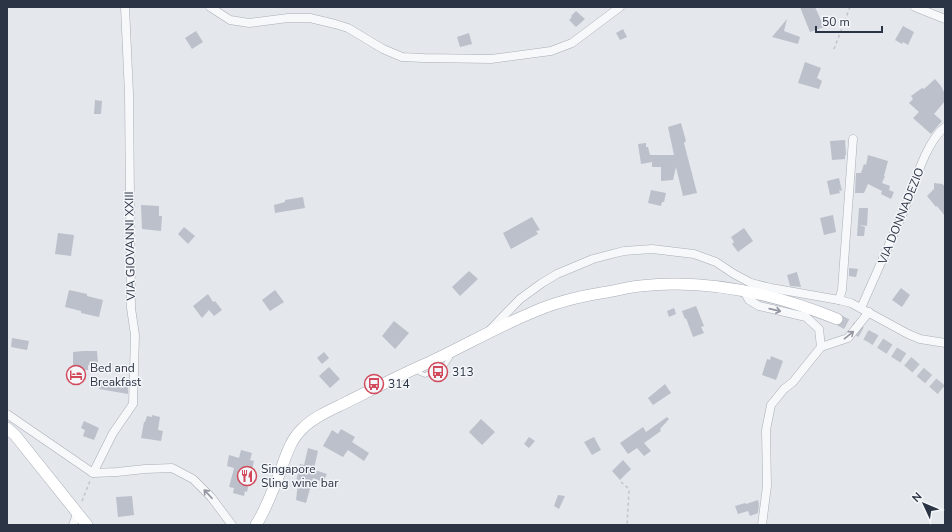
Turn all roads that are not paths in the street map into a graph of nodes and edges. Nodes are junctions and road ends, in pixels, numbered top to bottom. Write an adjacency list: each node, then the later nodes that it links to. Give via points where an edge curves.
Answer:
1 (125, 7): 18 (street, VIA GIOVANNI XXIII, via 129,94 131,308 136,335 132,404 113,433)
2 (210, 7): 3 (street, via 230,20 249,23 310,18 335,24 348,28 402,57 491,59 551,51 572,43)
3 (620, 7)
4 (915, 7): 5 (street)
5 (945, 19)
6 (945, 127): 10 (street, VIA DONNADEZIO, via 940,130 925,155)
7 (853, 139): 9 (street, via 842,290)
8 (744, 291): 12 (main road, via 807,307); 13 (main road, via 700,285 640,286 571,299 532,312); 15 (street, one-way to 15, via 749,300 759,306 806,317 819,329)
9 (839, 300): 10 (street); 13 (street, via 751,282 716,262 694,254 652,249 624,251 593,259 542,283 520,299)
10 (861, 308): 11 (street)
11 (869, 312): 14 (street, via 920,339); 15 (street, one-way to 11, via 848,338)
12 (837, 319)
13 (486, 334): 23 (main road, via 331,410 304,427 288,448 275,485)
14 (945, 343)
15 (822, 347): 24 (street, via 772,405 766,430 767,486)
16 (7, 414): 18 (street)
17 (7, 428): 19 (main road)
18 (93, 473): 22 (street, one-way to 18, via 211,497 193,479 172,468)
19 (77, 514): 20 (street); 21 (main road)
20 (73, 525)
21 (87, 525)
22 (232, 525)
23 (256, 525)
24 (762, 525)

